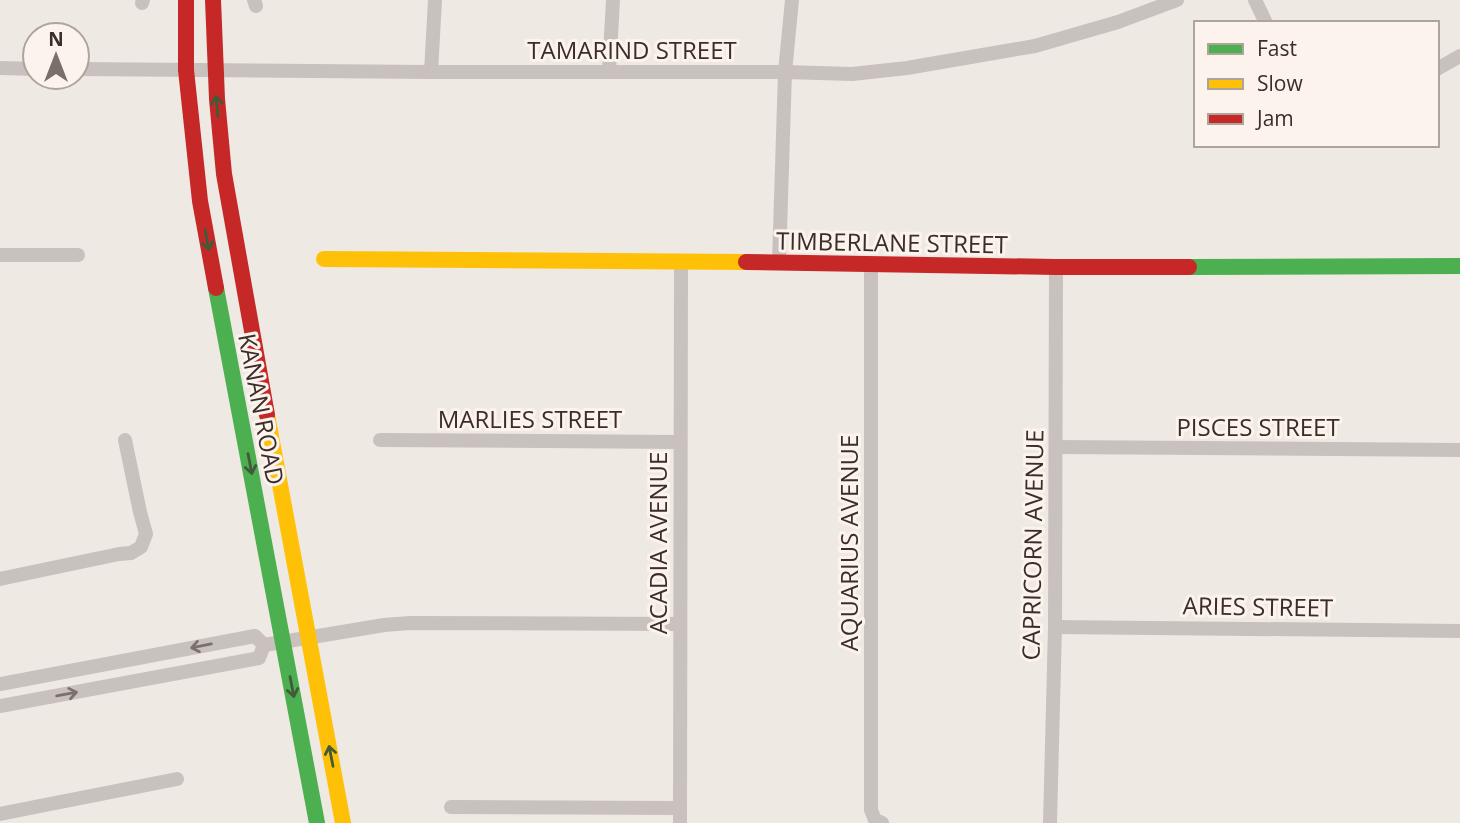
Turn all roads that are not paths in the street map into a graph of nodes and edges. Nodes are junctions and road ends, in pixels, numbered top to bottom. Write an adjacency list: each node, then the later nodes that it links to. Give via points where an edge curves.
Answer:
1 (186, 0): 14 (main road, KANAN ROAD)
2 (213, 0): 15 (main road, KANAN ROAD)
3 (435, 0): 16 (street)
4 (613, 0): 17 (street)
5 (792, 0): 18 (street)
6 (1177, 0): 18 (street, TAMARIND STREET, via 1035,47 893,70)
7 (1255, 0): 8 (street)
8 (1265, 21)
9 (1460, 56): 11 (street)
10 (0, 68): 12 (street)
11 (1439, 68)
12 (21, 69)
13 (91, 69): 14 (street, TAMARIND STREET)
14 (186, 70): 15 (street, TAMARIND STREET); 37 (main road, KANAN ROAD, one-way to 37, via 200,201)
15 (214, 70): 16 (street, TAMARIND STREET); 36 (main road, KANAN ROAD, one-way to 15, via 226,198)
16 (431, 72): 17 (street, TAMARIND STREET)
17 (609, 72): 18 (street, TAMARIND STREET)
18 (785, 72): 22 (street)
19 (0, 255): 20 (street)
20 (78, 255)
21 (324, 259): 23 (main road, TIMBERLANE STREET)
22 (779, 262): 23 (main road, TIMBERLANE STREET); 24 (main road, TIMBERLANE STREET)
23 (681, 263): 29 (street, ACADIA AVENUE)
24 (871, 264): 26 (main road, TIMBERLANE STREET); 45 (street, AQUARIUS AVENUE, via 871,810)
25 (1460, 266): 26 (main road, TIMBERLANE STREET)
26 (1056, 267): 30 (street, CAPRICORN AVENUE)
27 (125, 440): 32 (street, via 146,534 141,547 131,553)
28 (380, 440): 29 (street, MARLIES STREET)
29 (680, 442): 33 (street, ACADIA AVENUE)
30 (1056, 447): 31 (street, PISCES STREET); 34 (street, CAPRICORN AVENUE)
31 (1460, 450)
32 (0, 579)
33 (680, 624): 36 (street, via 410,623); 44 (street, ACADIA AVENUE)
34 (1055, 627): 35 (street, ARIES STREET); 48 (street, CAPRICORN AVENUE)
35 (1460, 631)
36 (308, 638): 37 (street); 47 (main road, KANAN ROAD, one-way to 36)
37 (284, 642): 38 (street); 46 (main road, KANAN ROAD, one-way to 46)
38 (264, 646): 39 (street, one-way to 39, via 256,636); 40 (street, one-way to 38, via 259,658)
39 (0, 684)
40 (0, 706)
41 (177, 779): 43 (street)
42 (451, 807): 44 (street)
43 (0, 814)
44 (680, 816)
45 (879, 821)
46 (317, 823)
47 (343, 823)
48 (1050, 823)

